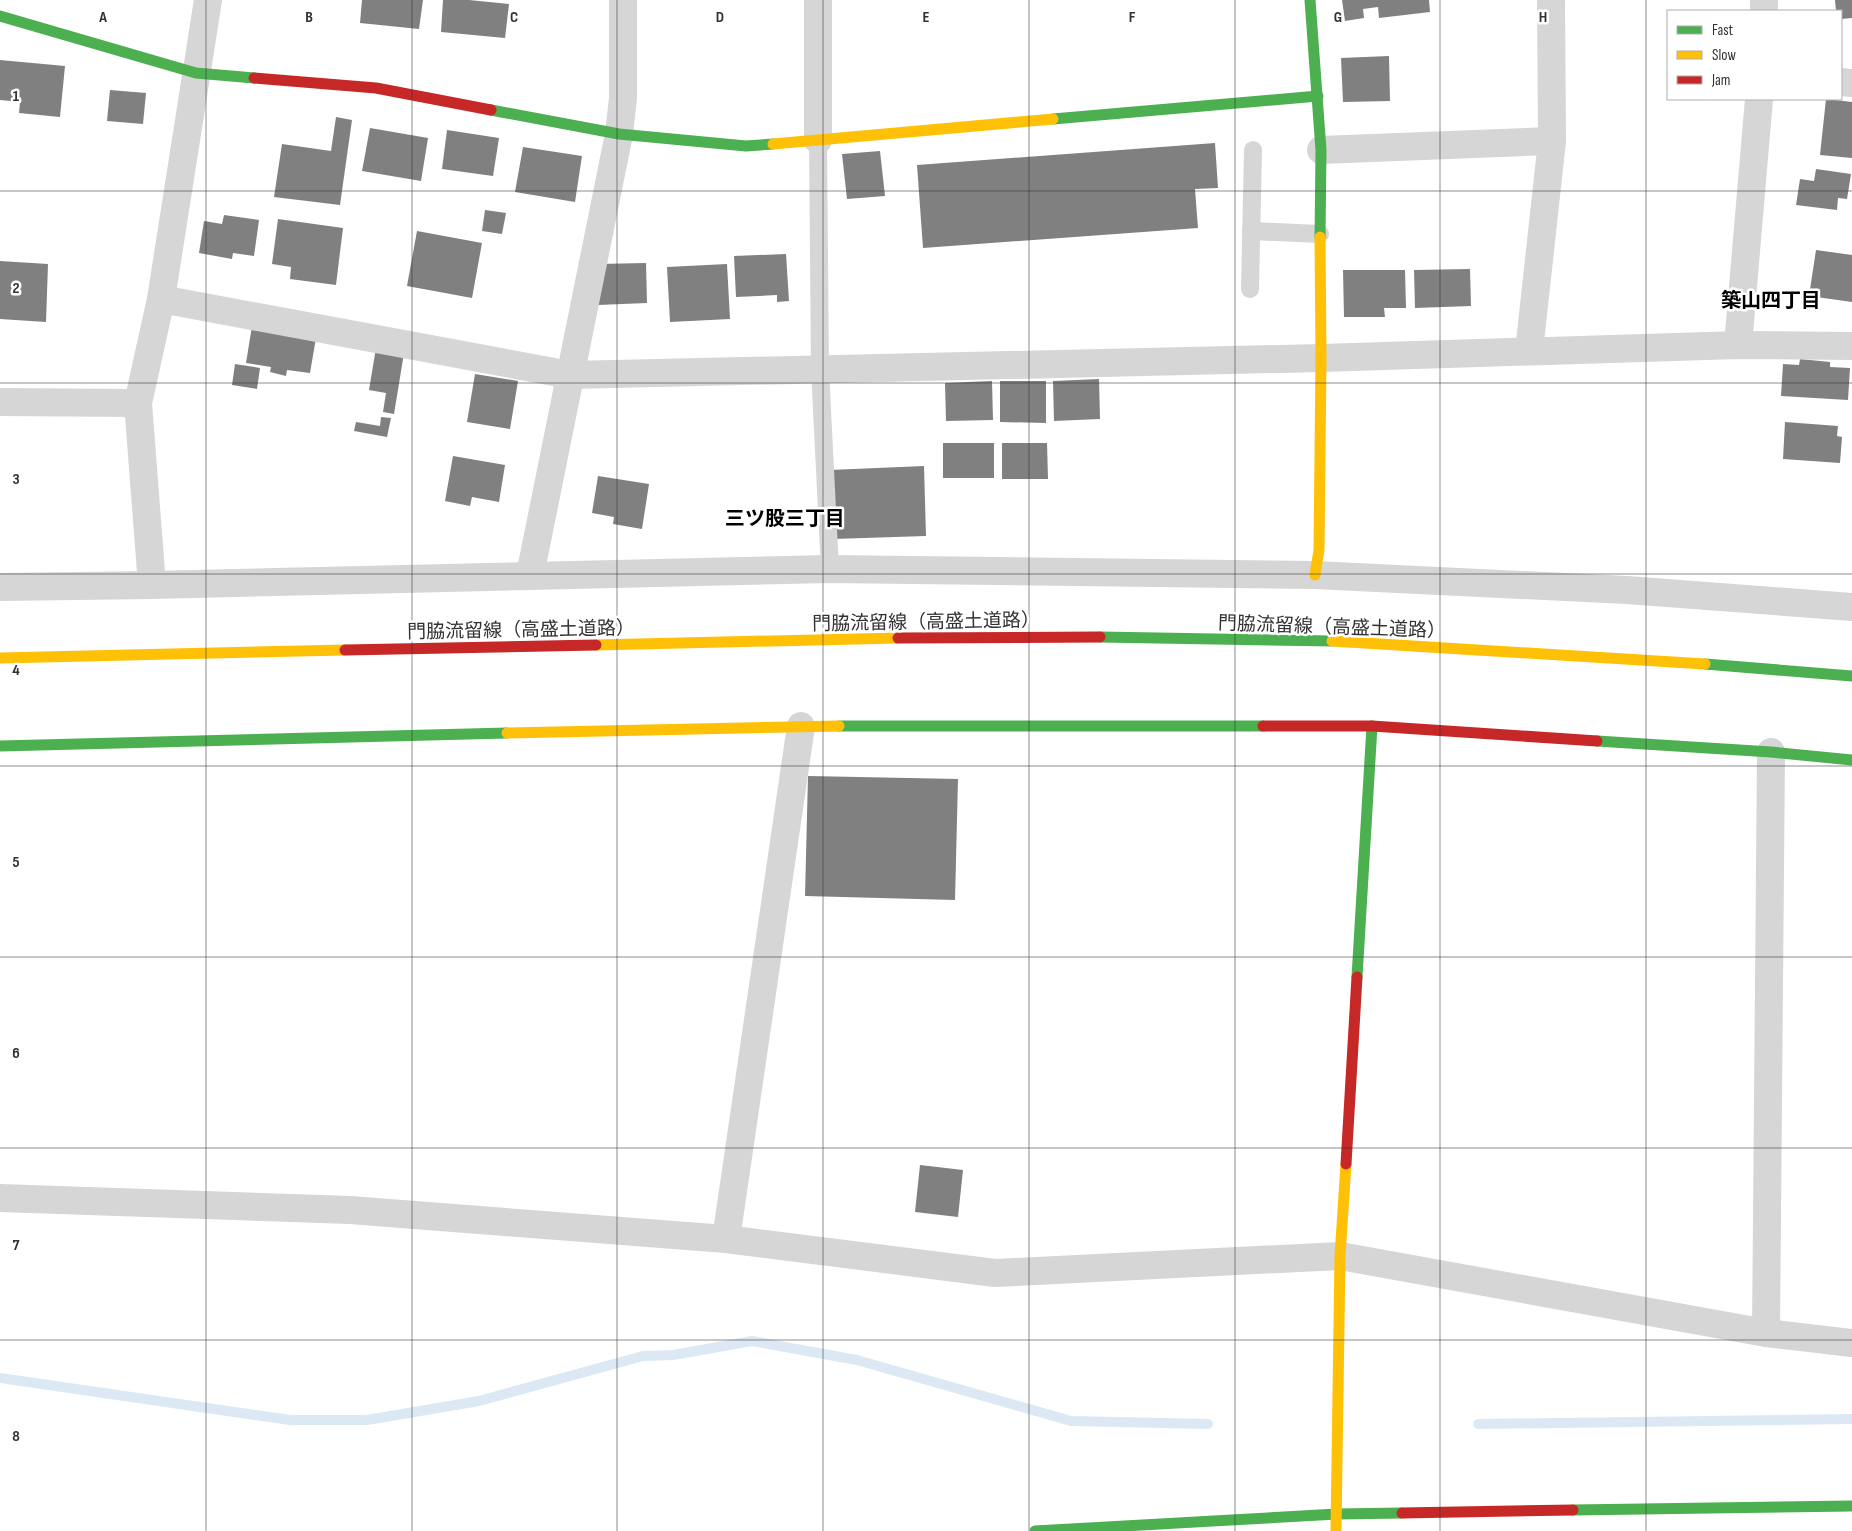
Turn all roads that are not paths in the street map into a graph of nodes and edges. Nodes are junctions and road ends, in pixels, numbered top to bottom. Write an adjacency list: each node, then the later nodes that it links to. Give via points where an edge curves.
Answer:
1 (208, 0): 7 (street)
2 (624, 0): 10 (street, via 623,98)
3 (818, 0): 11 (street)
4 (1310, 0): 8 (street)
5 (1551, 0): 12 (street)
6 (0, 16): 7 (street)
7 (196, 73): 10 (street, via 376,88); 18 (street)
8 (1318, 96): 11 (street); 14 (street)
9 (1759, 100): 19 (street)
10 (619, 134): 11 (street, via 746,146); 24 (street)
11 (818, 140): 23 (lane)
12 (1552, 141): 14 (street); 21 (street)
13 (1254, 150): 15 (lane)
14 (1321, 150): 16 (street)
15 (1251, 230): 16 (lane); 17 (lane)
16 (1320, 234): 22 (street)
17 (1250, 289)
18 (161, 299): 24 (street); 26 (street)
19 (1738, 345): 20 (street); 21 (street)
20 (1852, 346)
21 (1529, 351): 22 (street)
22 (1321, 358): 23 (street); 29 (street, via 1319,550)
23 (820, 370): 24 (street); 27 (lane)
24 (570, 375): 28 (street)
25 (0, 402): 26 (street)
26 (138, 403): 30 (street)
27 (830, 568): 28 (street); 29 (street)
28 (530, 575): 30 (street)
29 (1315, 575): 32 (street, via 1626,590)
30 (152, 585): 31 (street)
31 (0, 586)
32 (1852, 607)
33 (0, 658): 34 (street, 門脇流留線（高盛土道路）, via 1050,636 1324,640 1655,660)
34 (1852, 676)
35 (801, 726): 36 (street); 37 (street); 41 (street)
36 (1372, 726): 38 (street); 42 (street)
37 (0, 746)
38 (1771, 752): 39 (street); 43 (street)
39 (1852, 760)
40 (0, 1198): 41 (street, via 350,1210)
41 (726, 1239): 42 (street, via 995,1273)
42 (1340, 1256): 43 (street); 46 (street)
43 (1766, 1333): 44 (street)
44 (1852, 1343)
45 (1852, 1506): 46 (street)
46 (1337, 1514): 47 (street); 48 (street)
47 (1035, 1531)
48 (1336, 1531)

